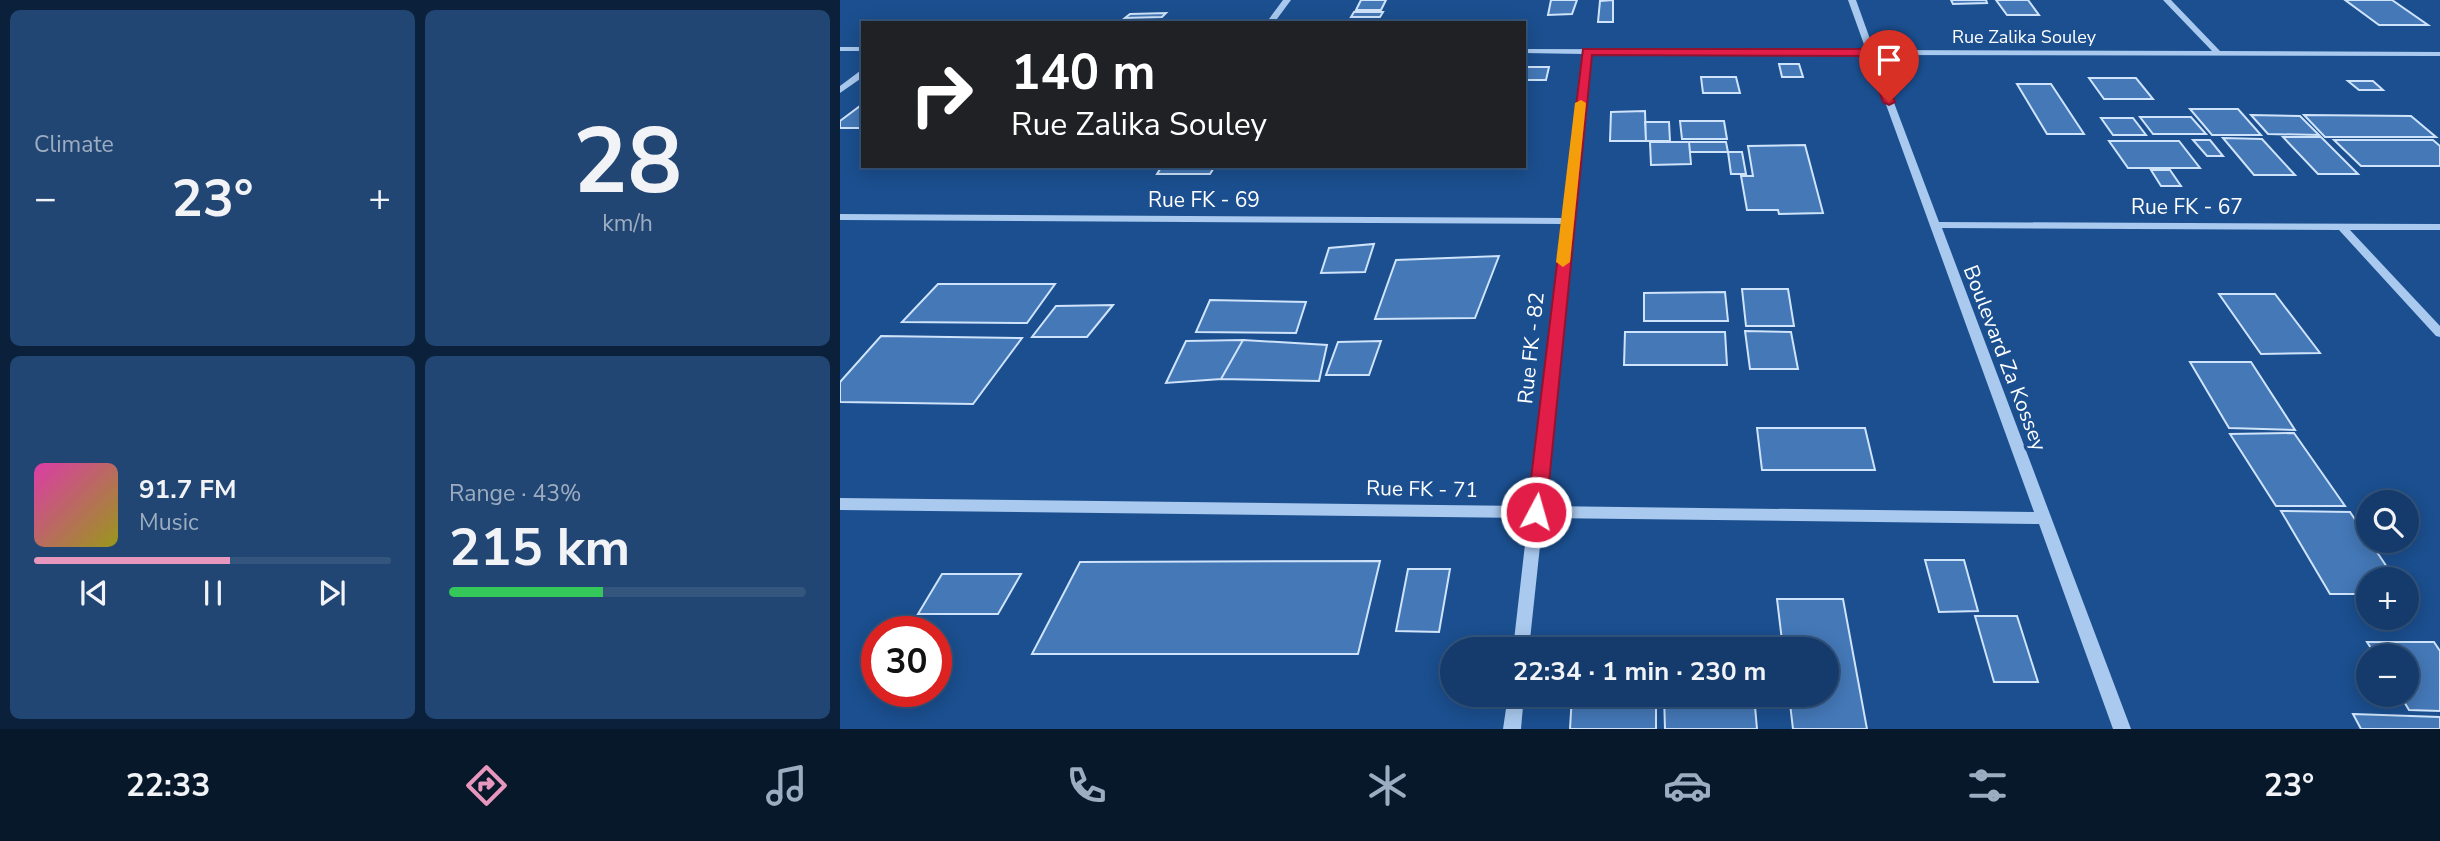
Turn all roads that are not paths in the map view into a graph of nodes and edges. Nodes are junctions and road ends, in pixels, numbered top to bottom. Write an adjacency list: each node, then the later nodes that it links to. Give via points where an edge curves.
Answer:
1 (1287, 0): 4 (street)
2 (1852, 0): 9 (street, Boulevard Za Kossey)
3 (2166, 0): 10 (street)
4 (1271, 21)
5 (840, 49): 6 (street)
6 (861, 49)
7 (1526, 51): 8 (street, Rue Zalika Souley)
8 (1587, 52): 9 (street, Rue Zalika Souley); 15 (street, Rue FK - 82)
9 (1871, 52): 10 (street, Rue Zalika Souley); 16 (street, Boulevard Za Kossey)
10 (2218, 53): 11 (street, Rue Zalika Souley)
11 (2440, 54)
12 (861, 74): 13 (street)
13 (840, 90)
14 (840, 217): 15 (street, Rue FK - 69)
15 (1568, 221): 21 (street, Rue FK - 82)
16 (1934, 225): 17 (street, Rue FK - 67); 22 (street, Boulevard Za Kossey)
17 (2342, 227): 18 (street, Rue FK - 67); 19 (street)
18 (2440, 228)
19 (2440, 333)
20 (840, 503): 21 (street, Rue FK - 71)
21 (1536, 512): 22 (street, Rue FK - 71); 23 (street, Rue FK - 82)
22 (2045, 518): 26 (street, Boulevard Za Kossey)
23 (1522, 637)
24 (1515, 707): 25 (street)
25 (1512, 729)
26 (2122, 729)

